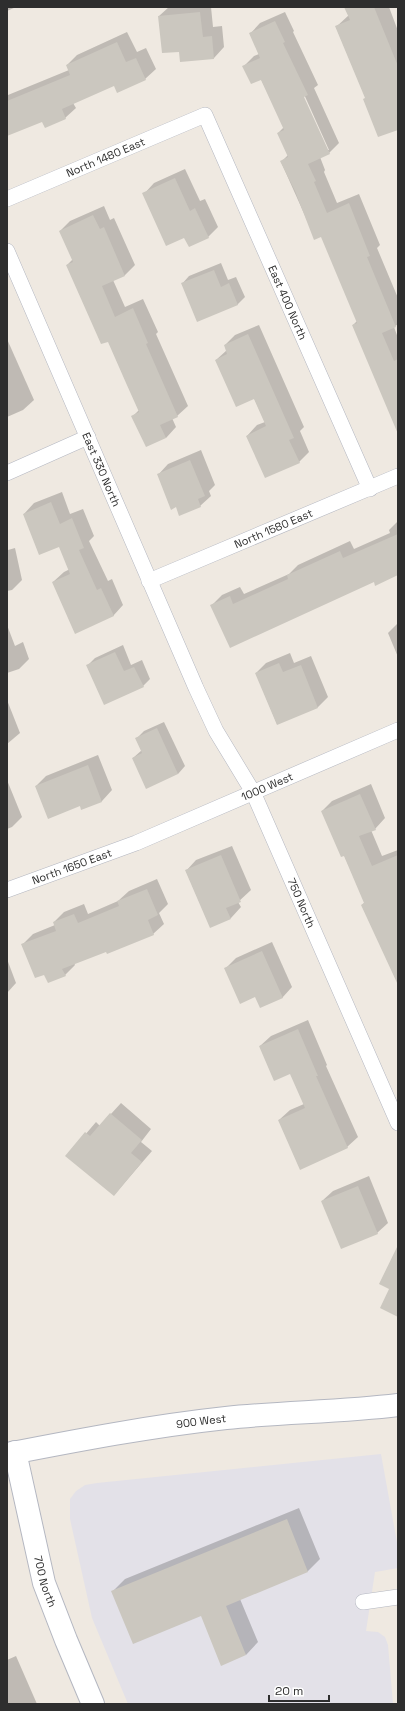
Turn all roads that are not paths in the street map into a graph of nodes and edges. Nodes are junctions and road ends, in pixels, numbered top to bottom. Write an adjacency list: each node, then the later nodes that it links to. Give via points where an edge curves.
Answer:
1 (205, 115): 2 (street, North 1480 East); 7 (street, East 400 North)
2 (7, 200)
3 (7, 251): 4 (street, East 330 North)
4 (88, 437): 5 (street); 8 (street, East 330 North)
5 (7, 473)
6 (398, 476): 7 (street, North 1580 East)
7 (370, 489): 8 (street, North 1580 East)
8 (149, 581): 9 (street, East 330 North)
9 (196, 688): 11 (street, 750 North, via 216,731)
10 (398, 730): 11 (street, 1000 West)
11 (253, 792): 12 (street, 1000 West); 14 (street, 750 North)
12 (136, 843): 13 (street, North 1650 East)
13 (7, 890)
14 (398, 1123)
15 (398, 1405): 16 (street, 900 West, via 224,1418)
16 (11, 1453): 19 (street, 700 North, via 44,1583)
17 (398, 1598): 18 (street)
18 (363, 1602)
19 (93, 1704)

